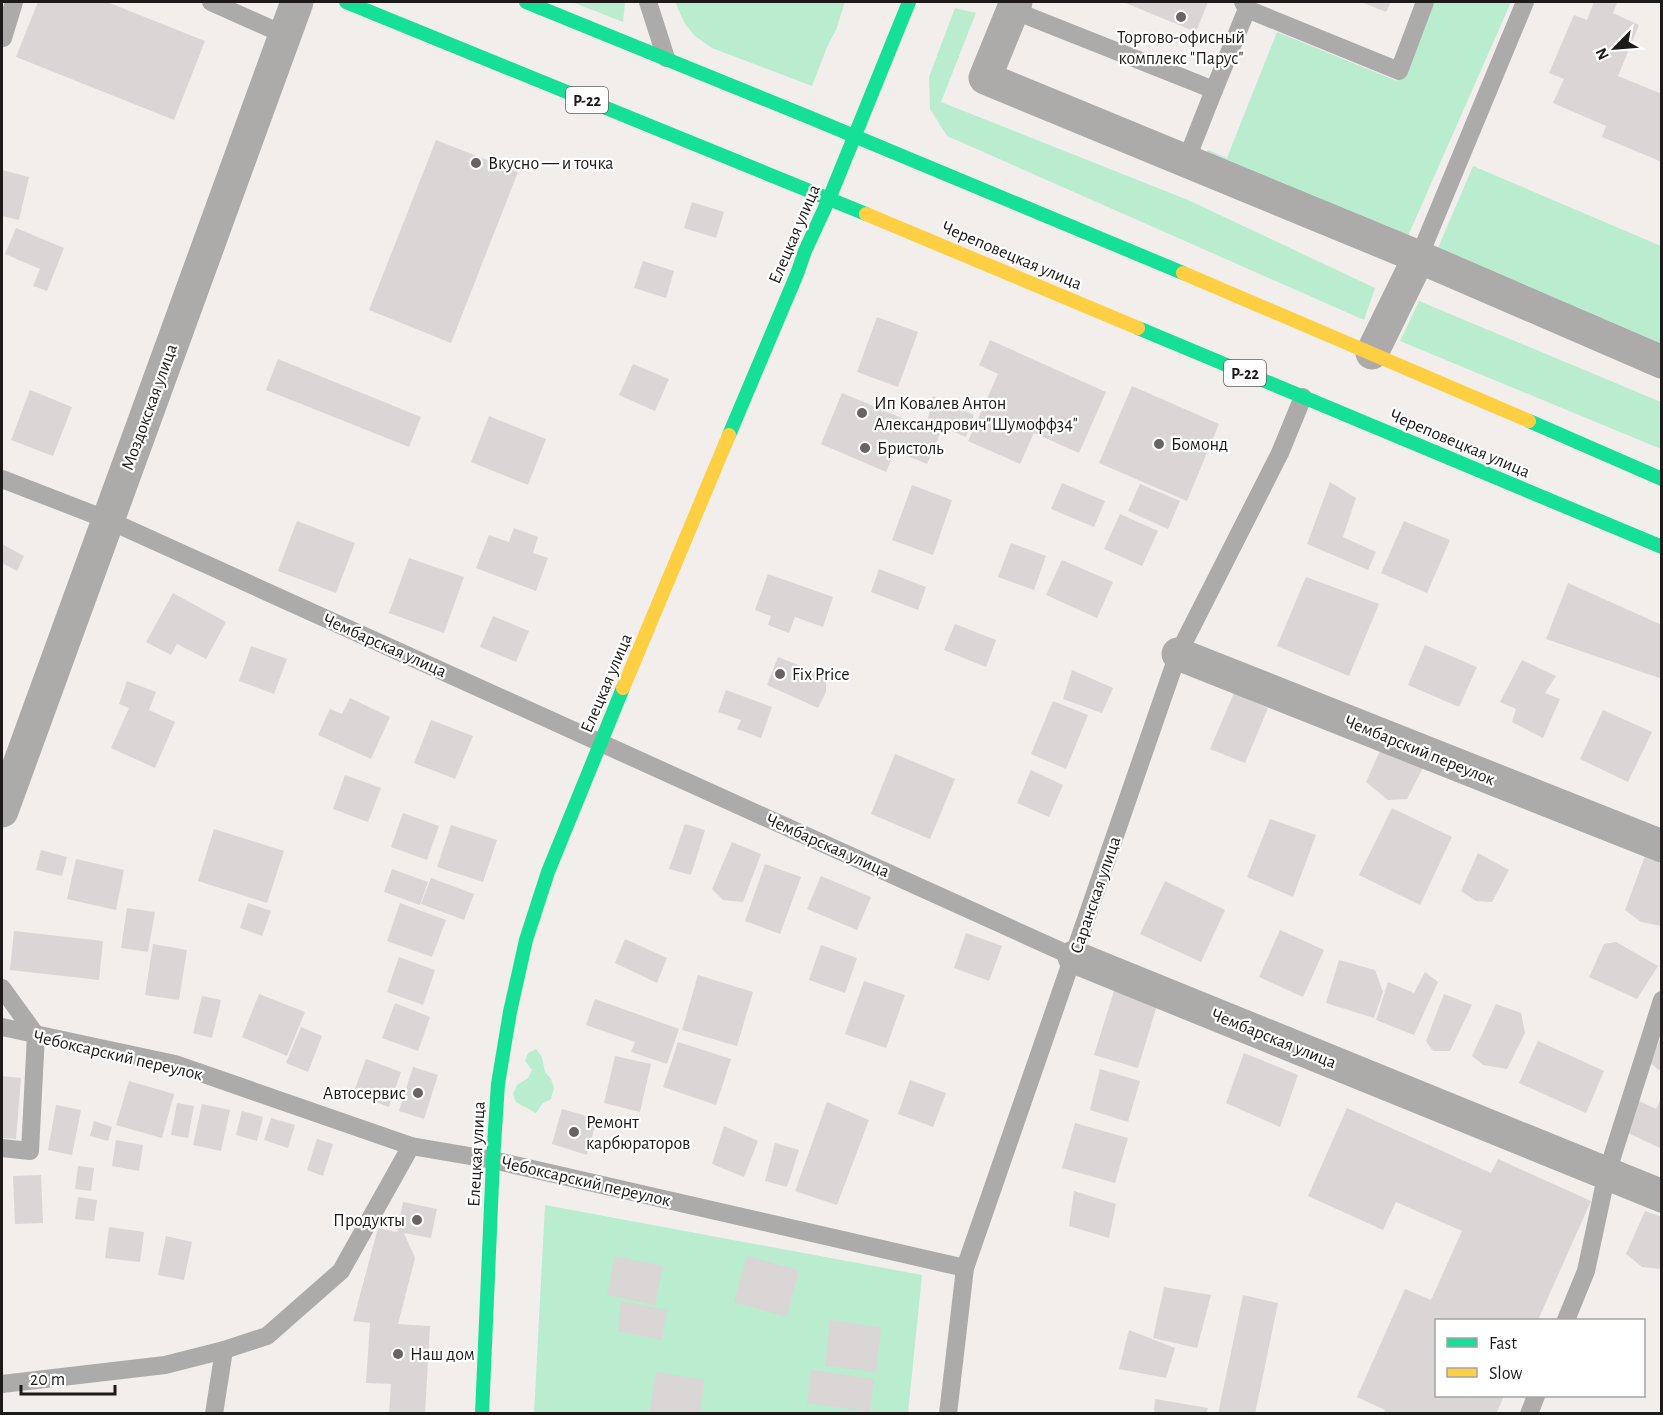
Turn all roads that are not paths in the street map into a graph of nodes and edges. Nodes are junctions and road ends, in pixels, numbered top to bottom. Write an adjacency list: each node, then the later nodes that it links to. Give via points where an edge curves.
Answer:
1 (14, 2): 13 (lane)
2 (211, 2): 12 (lane)
3 (297, 2): 12 (street, Моздокская улица)
4 (346, 2): 18 (main road, Череповецкая улица / Р-22)
5 (526, 2): 14 (main road)
6 (648, 2): 14 (lane)
7 (909, 2): 16 (main road, Елецкая улица)
8 (1425, 2): 11 (lane, via 1399,71)
9 (1525, 2): 19 (lane)
10 (1006, 4): 15 (lane); 17 (street, via 985,78)
11 (1245, 5): 15 (lane)
12 (285, 35): 25 (street, Моздокская улица)
13 (3, 38)
14 (666, 58): 16 (main road)
15 (1214, 90): 17 (lane)
16 (855, 135): 18 (main road, Елецкая улица); 20 (main road)
17 (1186, 161): 19 (street)
18 (829, 199): 22 (main road, Череповецкая улица / Р-22); 28 (main road, Елецкая улица)
19 (1419, 257): 20 (street); 21 (street)
20 (1372, 353): 24 (main road)
21 (1662, 362)
22 (1302, 397): 26 (main road, Череповецкая улица / Р-22); 27 (lane, Саранская улица, via 1280,453)
23 (2, 479): 25 (lane, Чембарская улица)
24 (1662, 479)
25 (108, 520): 28 (lane, Чембарская улица); 29 (street, Моздокская улица)
26 (1662, 546)
27 (1178, 654): 30 (street, Чембарский переулок); 31 (lane, Саранская улица)
28 (600, 742): 31 (lane, Чембарская улица); 38 (main road, Елецкая улица, via 548,872 526,940 498,1084)
29 (2, 812)
30 (1662, 846)
31 (1074, 957): 39 (street, Чембарская улица); 41 (lane, Саранская улица)
32 (2, 988): 35 (lane)
33 (1662, 1000): 39 (lane)
34 (2, 1027): 35 (lane, Чебоксарский переулок)
35 (36, 1035): 36 (lane, Чебоксарский переулок, via 175,1064); 37 (lane, via 30,1151)
36 (411, 1146): 38 (lane, Чебоксарский переулок); 43 (lane, via 341,1270 267,1336)
37 (2, 1148)
38 (493, 1160): 41 (lane, Чебоксарский переулок); 47 (main road, Елецкая улица)
39 (1607, 1173): 40 (street, Чембарская улица); 42 (lane, via 1586,1271)
40 (1662, 1196)
41 (965, 1268): 48 (lane, Саранская улица)
42 (1566, 1319)
43 (224, 1350): 44 (lane, via 165,1365); 46 (lane)
44 (2, 1384)
45 (1535, 1397): 49 (lane)
46 (214, 1413)
47 (482, 1413)
48 (948, 1413)
49 (1529, 1413)

